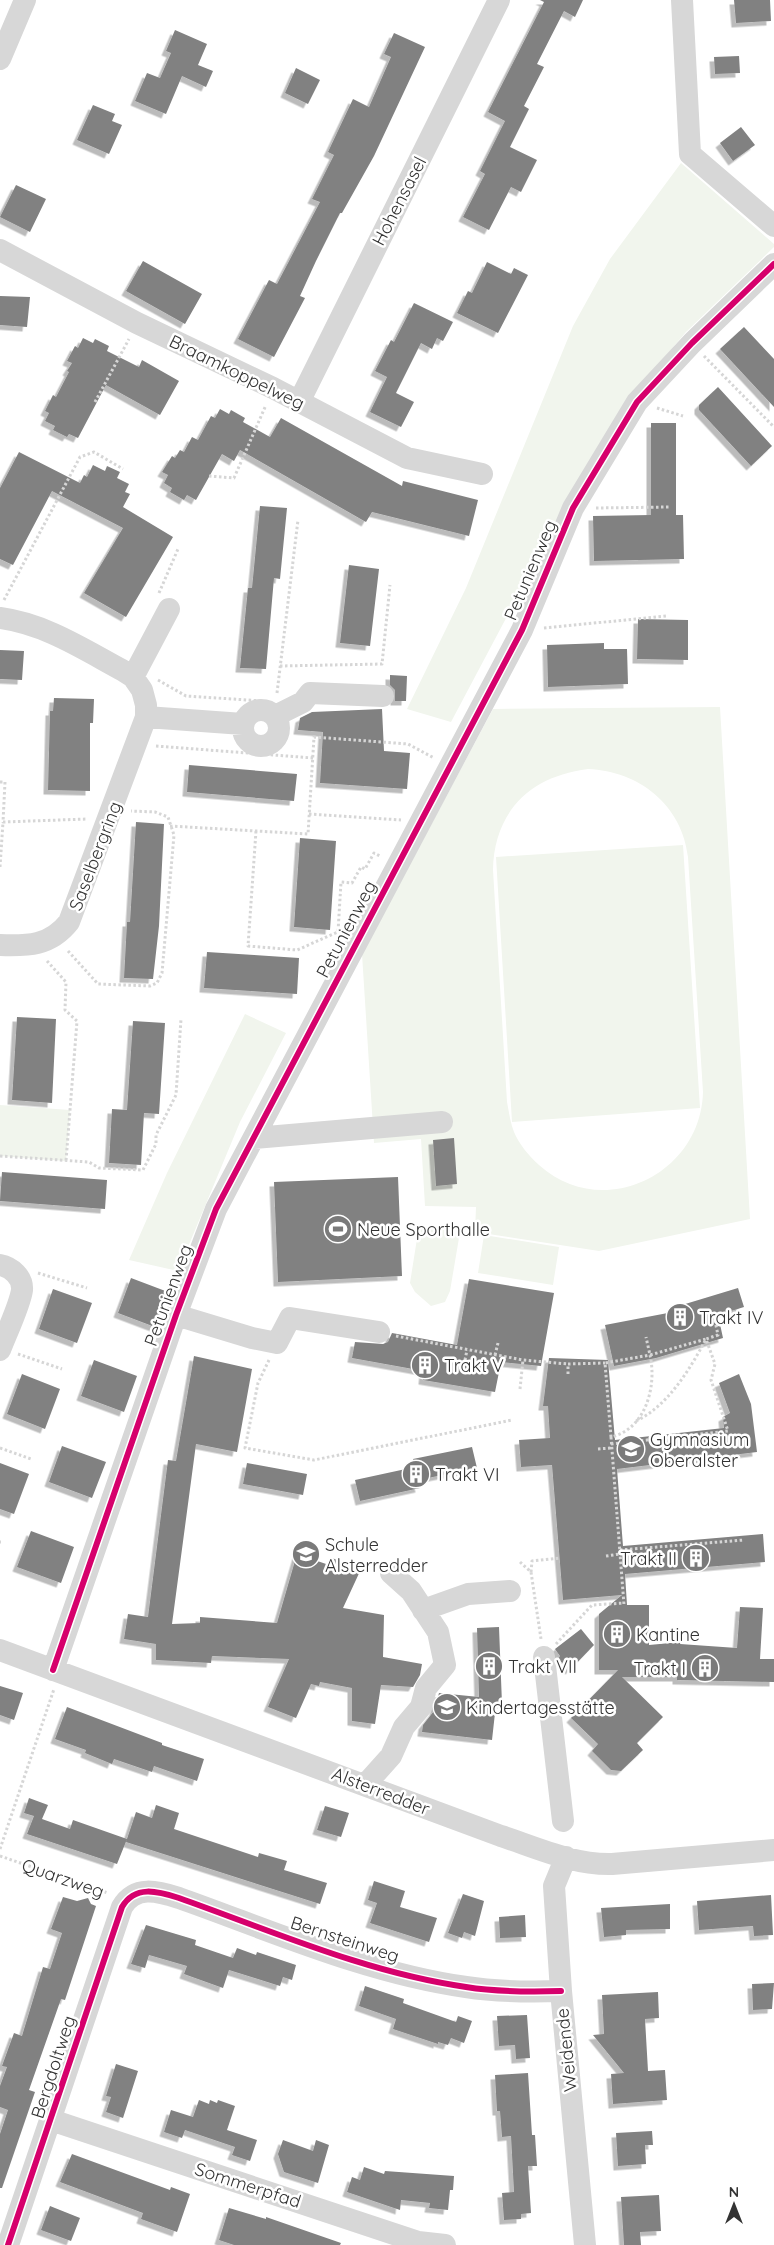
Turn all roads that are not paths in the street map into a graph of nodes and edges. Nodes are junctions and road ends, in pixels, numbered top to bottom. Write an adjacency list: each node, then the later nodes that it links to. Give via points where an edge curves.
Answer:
1 (25, 0): 4 (street)
2 (499, 0): 8 (street, Hohensasel)
3 (682, 0): 5 (street, via 690,154)
4 (0, 59)
5 (774, 226)
6 (0, 250): 8 (street, Braamkoppelweg, via 137,323)
7 (774, 264): 19 (street, Petunienweg, via 692,343 637,402 573,508 522,630)
8 (299, 402): 9 (street, Braamkoppelweg, via 407,458)
9 (482, 474)
10 (169, 609): 12 (street)
11 (1, 618): 12 (street, Saselbergring, via 53,633)
12 (132, 677): 15 (street, Saselbergring, via 145,697)
13 (383, 696): 14 (street, via 310,693 303,702)
14 (276, 709): 16 (street, via 250,713); 16 (street, via 279,732 267,746 249,742)
15 (146, 717): 16 (street); 17 (street, Saselbergring, via 74,912 64,928 50,940 30,945)
16 (243, 724)
17 (0, 945)
18 (442, 1122): 19 (street)
19 (254, 1138): 21 (street, Petunienweg, via 216,1209)
20 (9, 1270): 23 (street, via 22,1288)
21 (176, 1315): 22 (street, via 277,1343 290,1318); 29 (street, Petunienweg)
22 (379, 1332)
23 (0, 1349)
24 (391, 1573): 26 (street, via 411,1591)
25 (510, 1591): 26 (street, via 468,1594)
26 (423, 1610): 30 (street, via 438,1632 445,1665 426,1688 421,1707 404,1727 391,1756)
27 (0, 1650): 29 (street, Alsterredder)
28 (544, 1657): 31 (street)
29 (57, 1671): 30 (street, Alsterredder)
30 (365, 1785): 33 (street, Alsterredder)
31 (563, 1822)
32 (774, 1850): 33 (street, Alsterredder, via 612,1864 594,1864)
33 (566, 1857): 35 (street, Weidende, via 554,1886)
34 (127, 1899): 35 (street, Bernsteinweg, via 144,1891 161,1892 350,1960 434,1982 492,1990); 36 (street, Bergdoltweg)
35 (560, 1991): 39 (street, Weidende)
36 (51, 2120): 37 (street, Bergdoltweg); 38 (street, Sommerpfad, via 418,2242)
37 (8, 2245)
38 (445, 2245)
39 (585, 2245)

